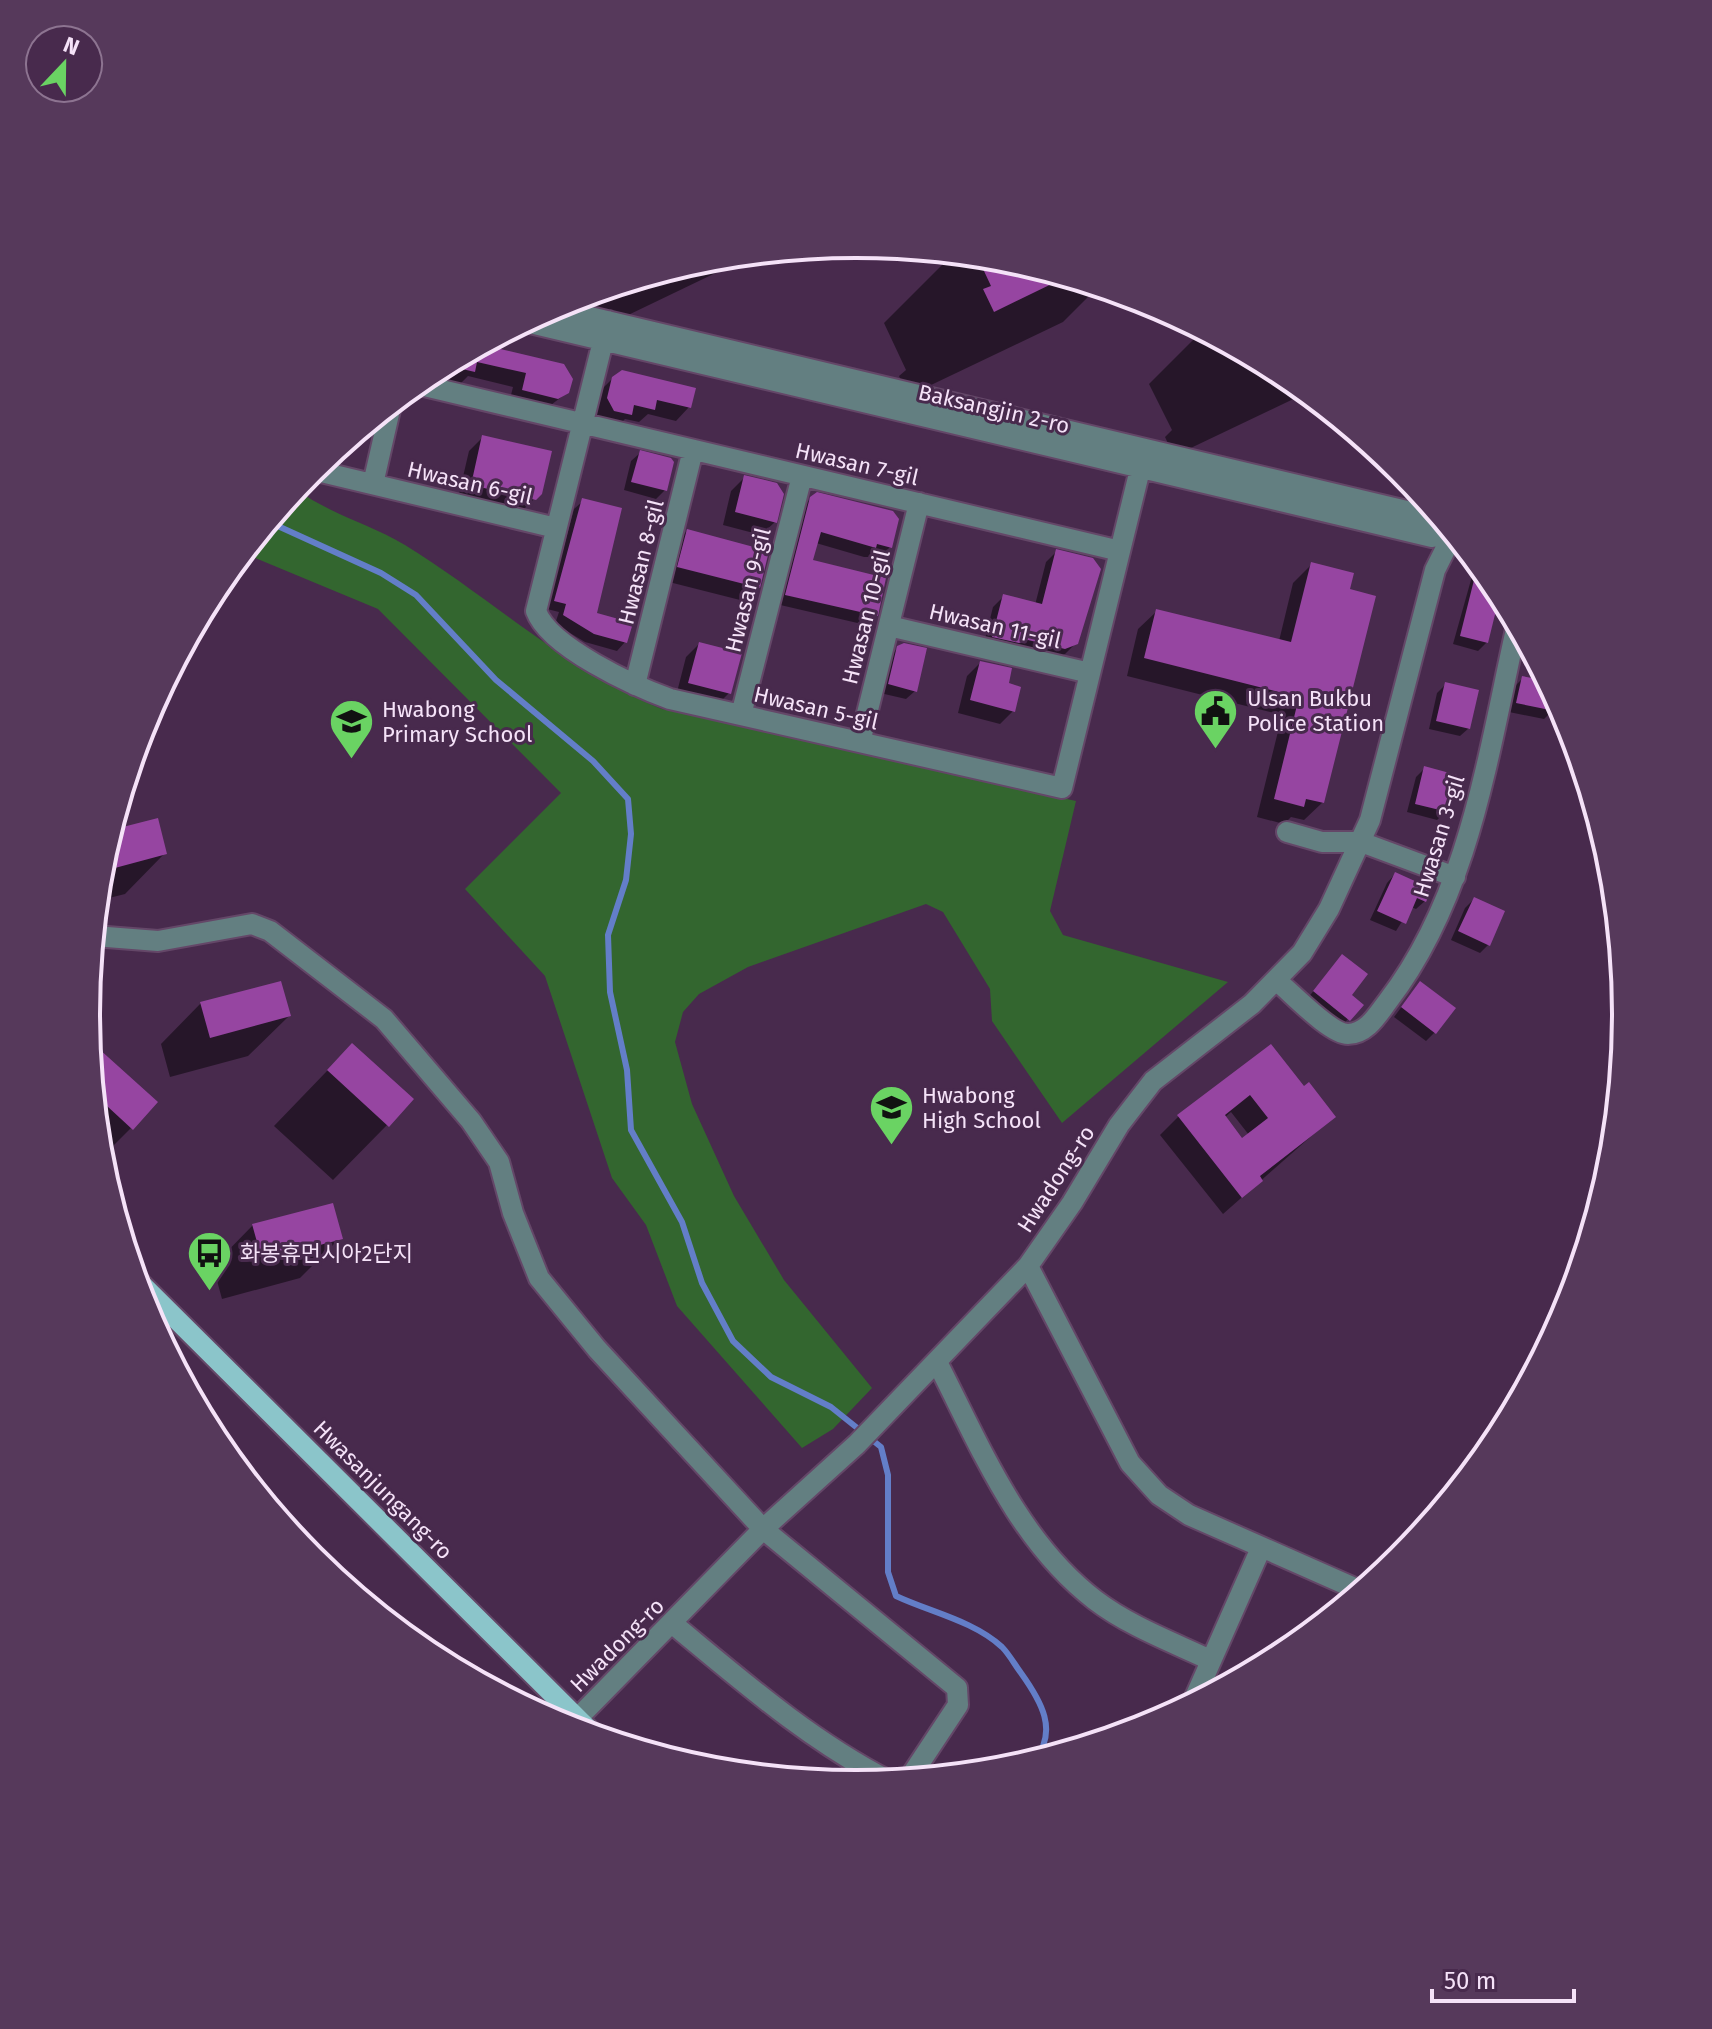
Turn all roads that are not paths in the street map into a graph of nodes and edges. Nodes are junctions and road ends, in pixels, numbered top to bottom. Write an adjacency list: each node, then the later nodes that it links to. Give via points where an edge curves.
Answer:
1 (569, 315): 3 (street, Baksangjin 2-ro)
2 (548, 324): 3 (street, Baksangjin 2-ro)
3 (605, 331): 6 (street, Hwasan 5-gil); 8 (street, Baksangjin 2-ro)
4 (433, 388): 6 (street)
5 (387, 422): 11 (street, Hwasan 6-gil)
6 (582, 424): 7 (street, Hwasan 7-gil); 14 (street, Hwasan 5-gil)
7 (693, 450): 10 (street, Hwasan 7-gil); 20 (street, Hwasan 8-gil)
8 (1143, 459): 13 (street, Baksangjin 2-ro); 16 (street, Hwasan 5-gil)
9 (328, 474): 11 (street, Hwasan 6-gil)
10 (802, 476): 12 (street, Hwasan 7-gil); 21 (street, Hwasan 9-gil)
11 (373, 484): 14 (street, Hwasan 6-gil)
12 (919, 503): 16 (street, Hwasan 7-gil); 17 (street, Hwasan 10-gil)
13 (1432, 525)
14 (556, 528): 20 (street, Hwasan 5-gil, via 536,611 539,620 556,637)
15 (1441, 537): 24 (street, Hwadong-ro, via 1379,791)
16 (1120, 551): 19 (street, Hwasan 5-gil)
17 (889, 626): 19 (street, Hwasan 11-gil); 22 (street, Hwasan 10-gil)
18 (1513, 640): 25 (street, Hwasan 3-gil)
19 (1090, 673): 22 (street, Hwasan 5-gil, via 1062,788)
20 (635, 685): 21 (street, Hwasan 5-gil)
21 (741, 715): 22 (street, Hwasan 5-gil)
22 (860, 742)
23 (1287, 832): 24 (street, via 1322,842)
24 (1361, 842): 25 (street); 27 (street, Hwadong-ro, via 1329,909)
25 (1455, 877): 27 (street, Hwasan 3-gil, via 1416,960 1366,1029 1338,1033)
26 (104, 937): 31 (street, via 158,941 252,924 294,948 384,1019 499,1162 539,1278 597,1349)
27 (1277, 981): 28 (street, Hwadong-ro, via 1153,1081)
28 (1028, 1266): 30 (street, Hwadong-ro); 32 (street, via 1130,1463 1159,1495 1189,1515)
29 (156, 1300): 37 (main road, Hwasanjungang-ro)
30 (937, 1362): 31 (street, Hwadong-ro); 35 (street, via 1033,1538 1065,1575 1098,1602)
31 (763, 1529): 34 (street, Hwadong-ro); 39 (street, via 957,1688 958,1705)
32 (1261, 1548): 33 (street); 35 (street)
33 (1350, 1586)
34 (673, 1624): 38 (street, Hwadong-ro); 40 (street, via 792,1721)
35 (1210, 1660): 36 (street)
36 (1198, 1688)
37 (560, 1710)
38 (579, 1717)
39 (916, 1768)
40 (866, 1770)

